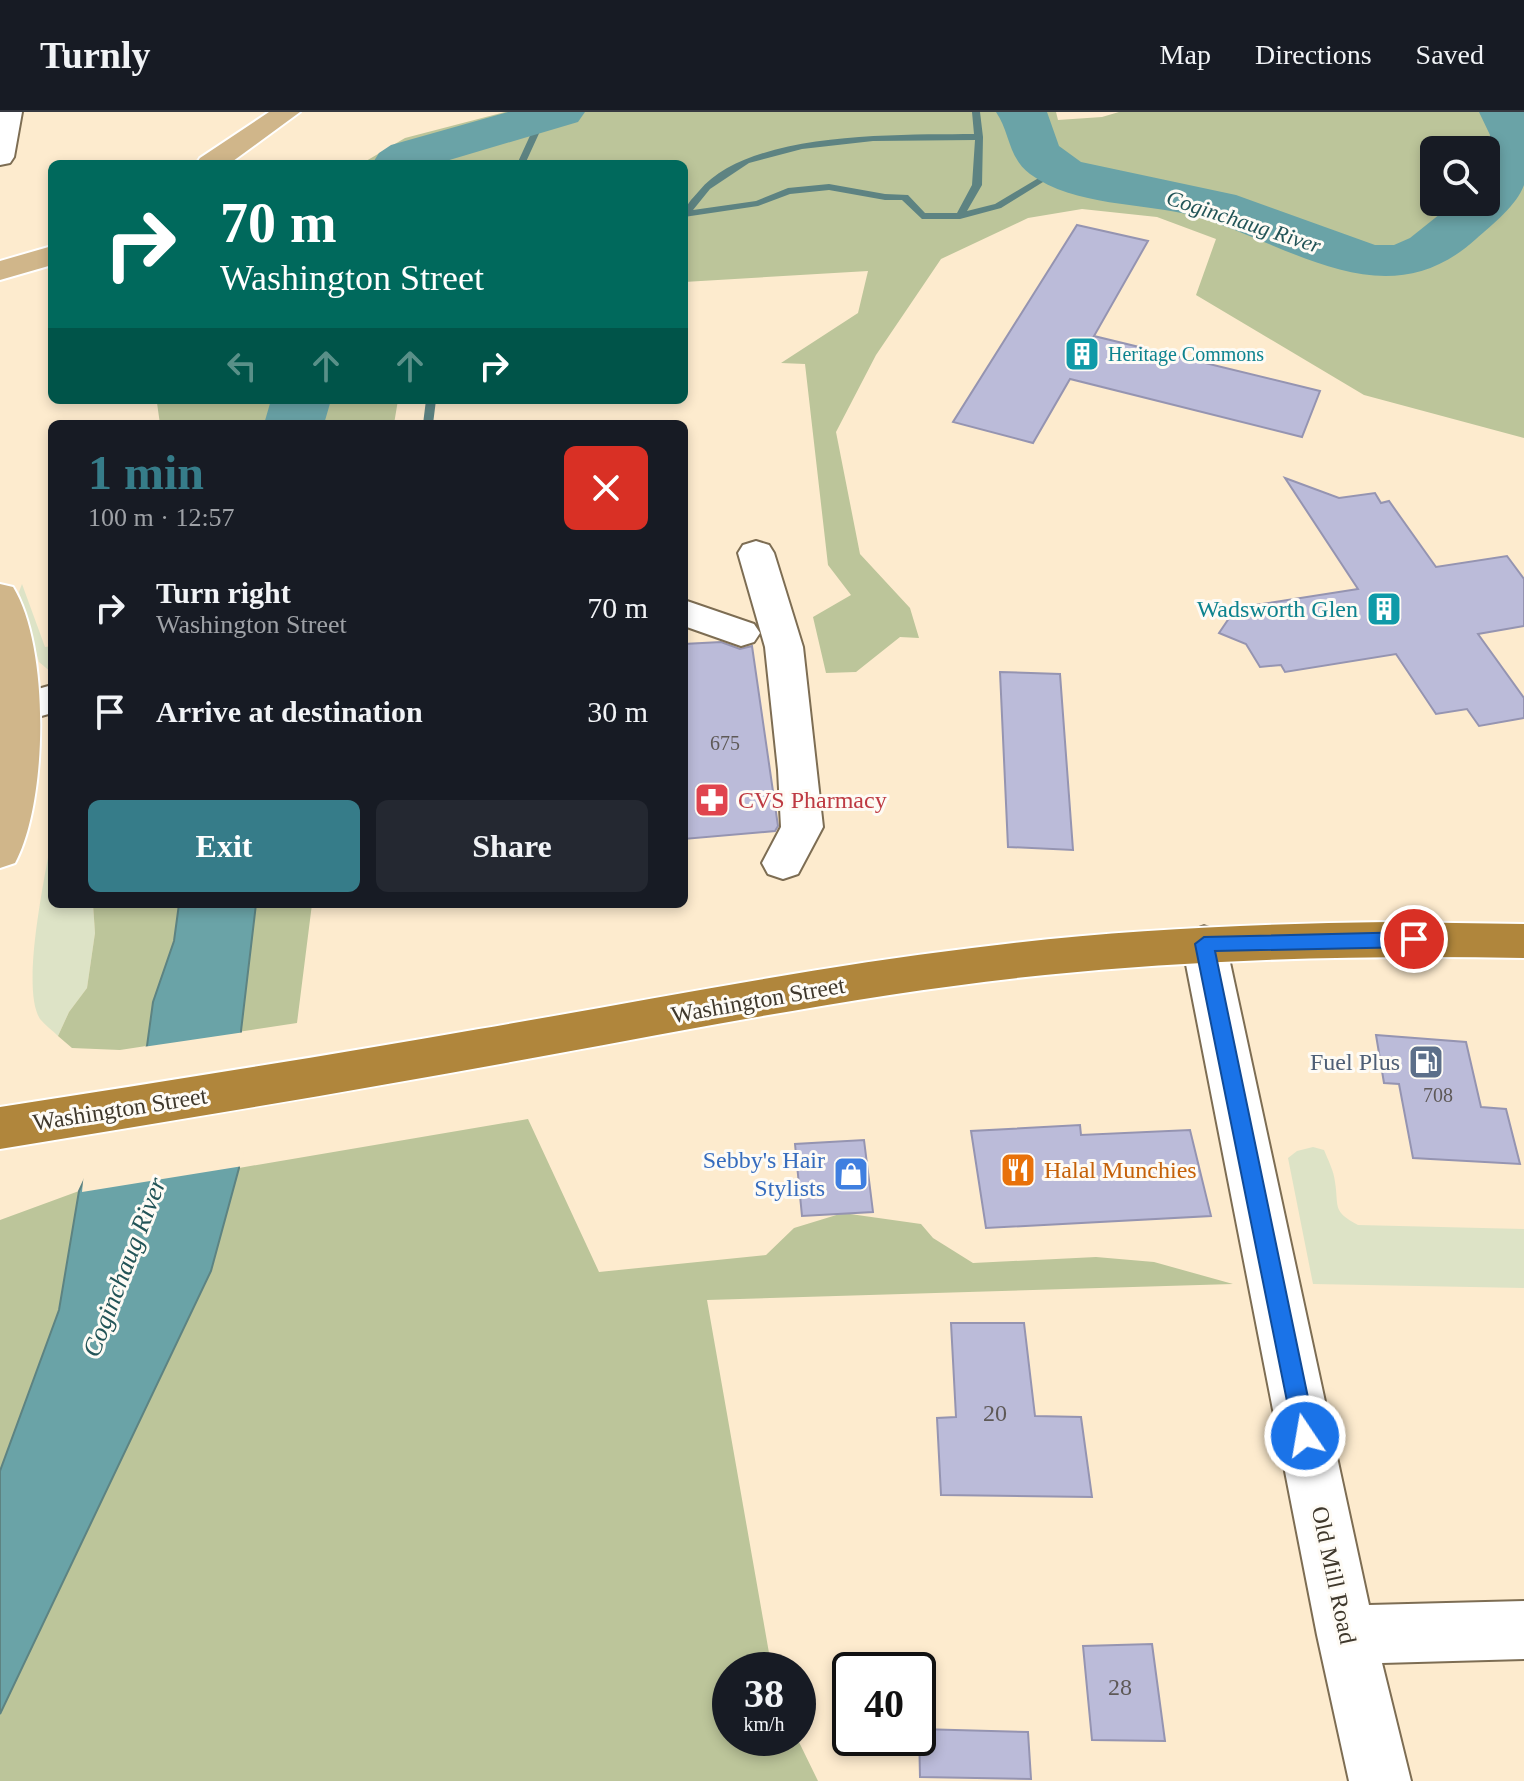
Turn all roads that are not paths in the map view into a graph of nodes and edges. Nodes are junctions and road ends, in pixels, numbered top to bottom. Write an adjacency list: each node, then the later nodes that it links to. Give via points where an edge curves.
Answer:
1 (9, 112): 3 (street)
2 (287, 112): 4 (main road)
3 (0, 157)
4 (216, 160)
5 (48, 256): 6 (main road)
6 (0, 271)
7 (756, 553): 10 (street, via 784,647)
8 (0, 596): 11 (main road, via 18,662)
9 (688, 614): 10 (street)
10 (764, 650): 13 (street, via 802,827)
11 (38, 703): 12 (main road)
12 (0, 852)
13 (783, 863)
14 (1524, 941): 15 (highway, Washington Street)
15 (1204, 944): 16 (highway, Washington Street, via 862,981); 18 (street, Old Mill Road)
16 (0, 1128)
17 (1524, 1630): 18 (street)
18 (1346, 1635): 19 (street, Old Mill Road)
19 (1380, 1781)

